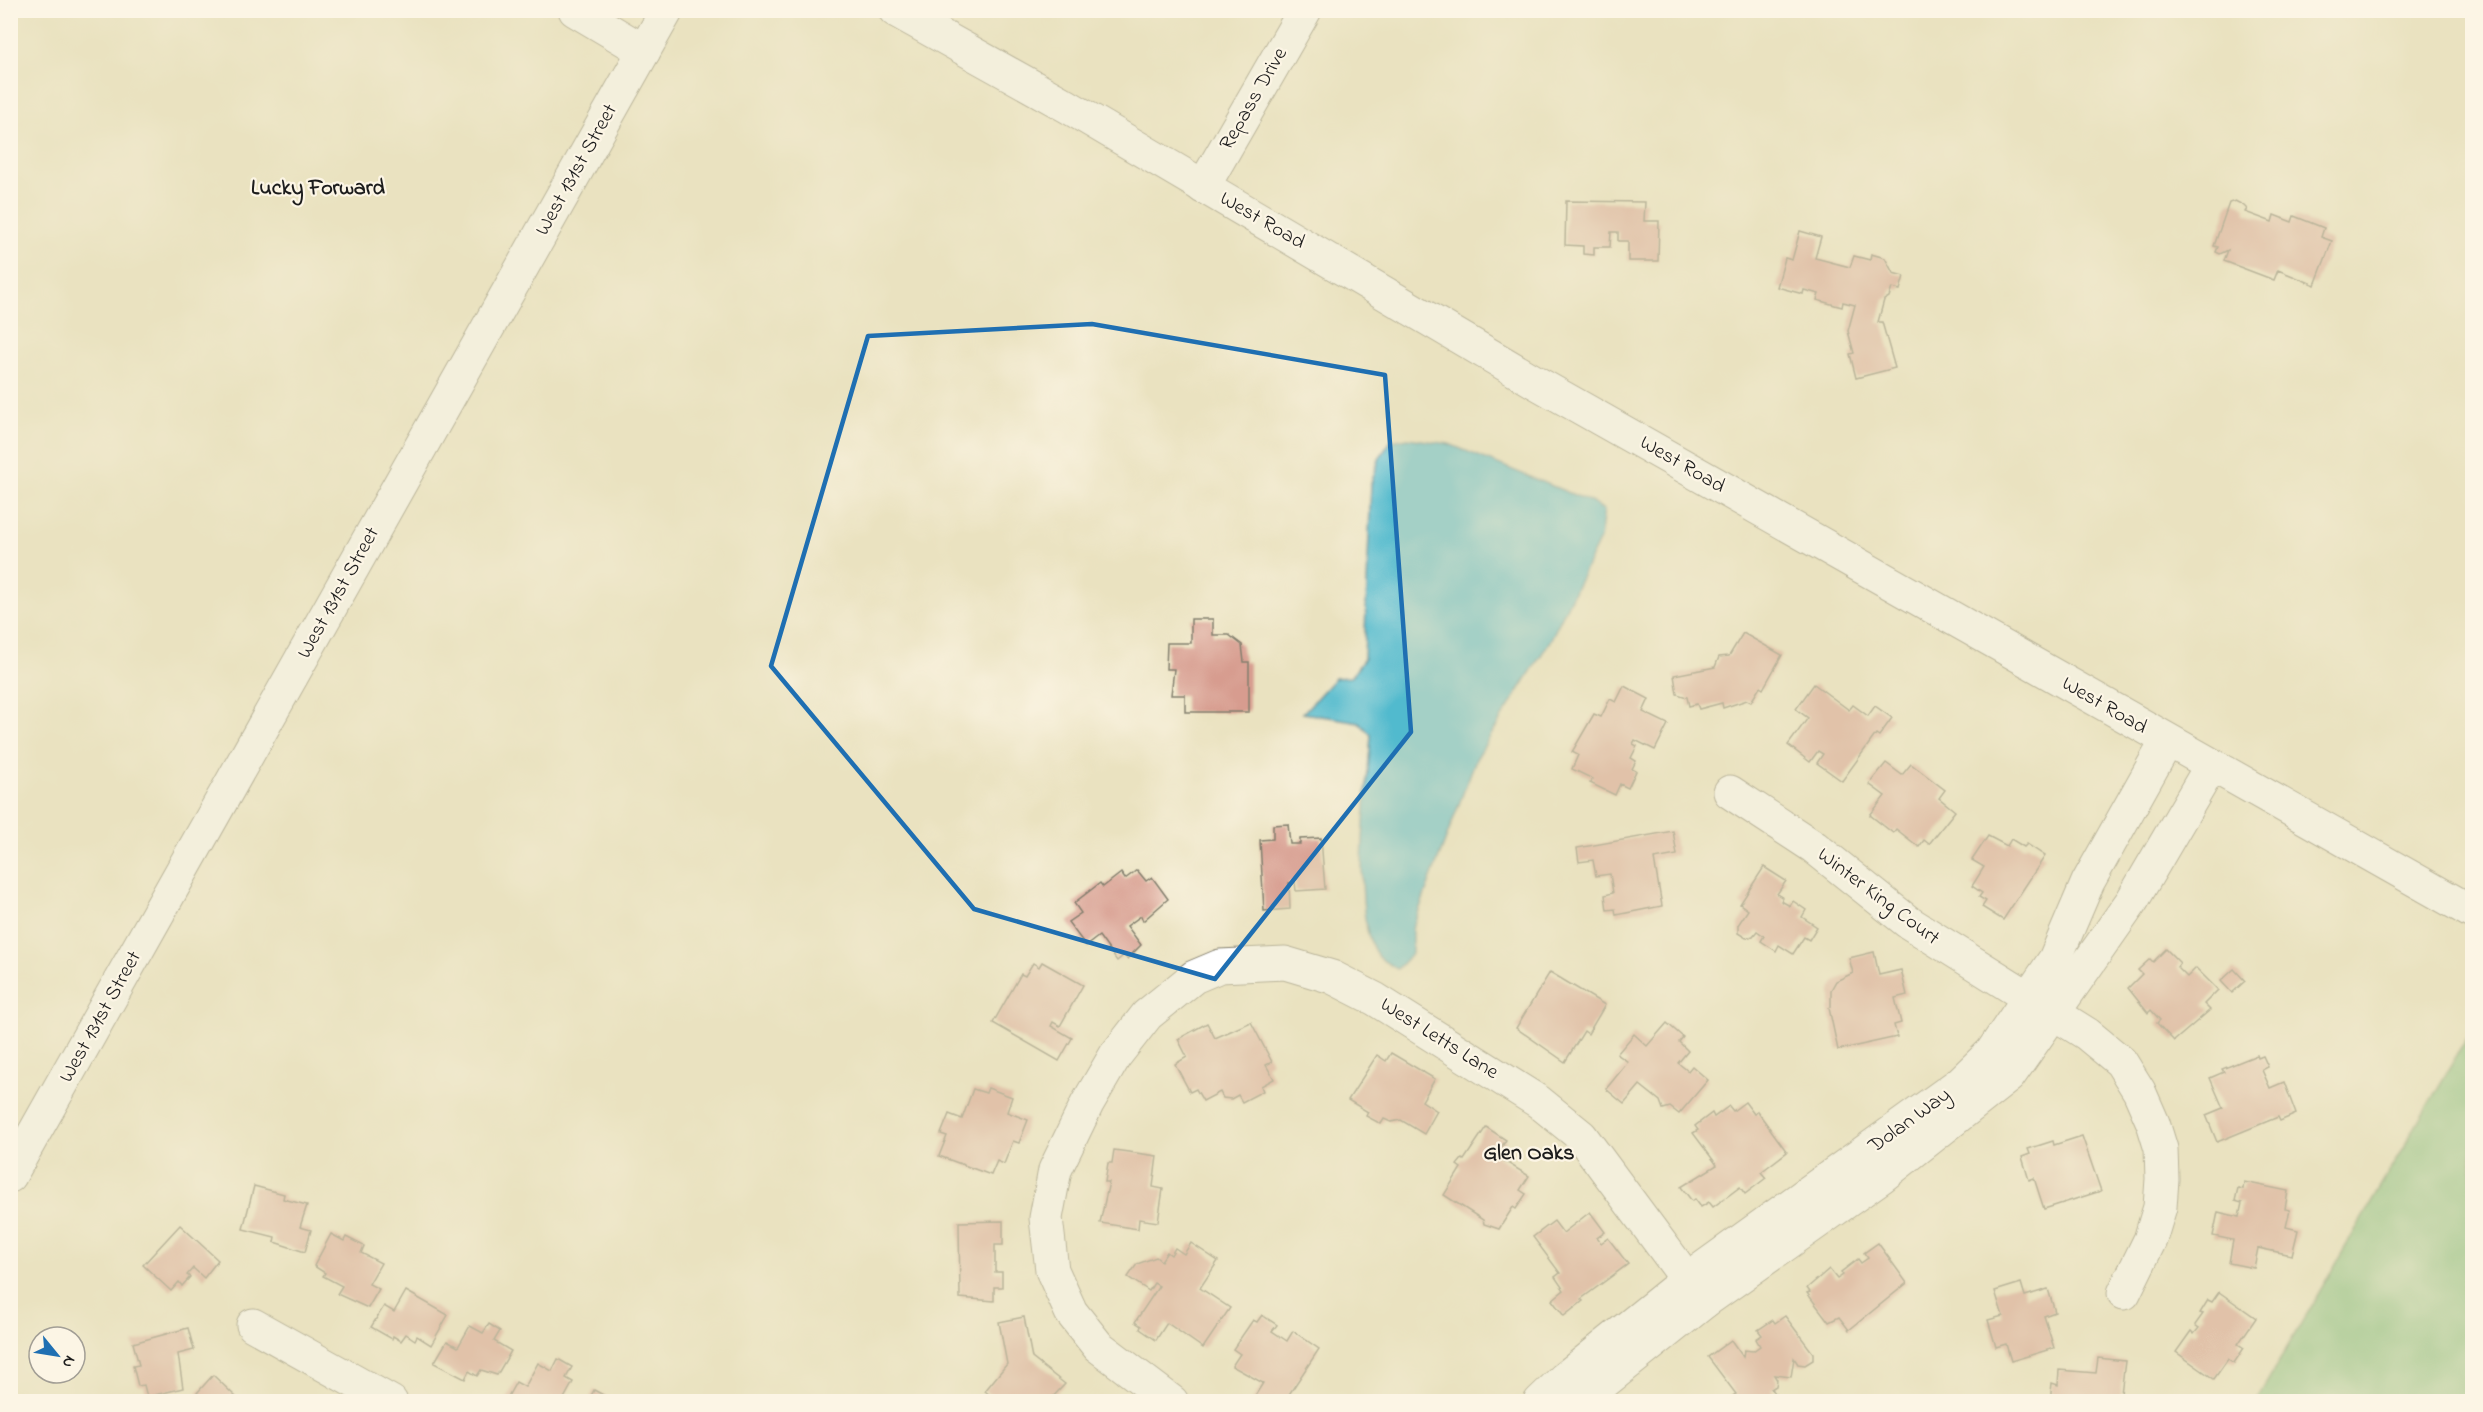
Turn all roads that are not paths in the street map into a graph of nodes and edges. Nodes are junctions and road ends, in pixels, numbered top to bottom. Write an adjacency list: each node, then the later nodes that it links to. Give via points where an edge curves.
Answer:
1 (575, 10): 5 (street)
2 (668, 10): 5 (street, West 131st Street)
3 (895, 10): 6 (street, West Road)
4 (1305, 10): 6 (street, Repass Drive)
5 (644, 51): 12 (street, West 131st Street)
6 (1203, 187): 7 (street, West Road, via 1547,389)
7 (2167, 741): 8 (street, West Road); 11 (street, Dolan Way, via 2088,882 2055,959)
8 (2211, 766): 10 (street, West Road); 11 (street, Dolan Way, via 2132,901)
9 (1730, 792): 11 (street, Winter King Court, via 1814,847 1916,928)
10 (2472, 912)
11 (2041, 1006): 13 (street, Dolan Way, via 1959,1084); 14 (street, Winter King Court, via 2087,1034 2121,1062 2139,1091 2161,1149 2160,1208 2150,1240)
12 (10, 1176)
13 (1696, 1290): 17 (street, West Letts Lane, via 1581,1136 1539,1102 1375,999 1332,977 1285,963 1220,966 1194,977 1147,1015 1115,1056 1055,1170 1046,1218 1052,1270 1071,1312 1098,1346); 18 (street, Dolan Way, via 1565,1378); 19 (street, Dolan Way)
14 (2124, 1293)
15 (253, 1325): 16 (street)
16 (391, 1401)
17 (1172, 1401)
18 (1540, 1401)
19 (1579, 1401)

